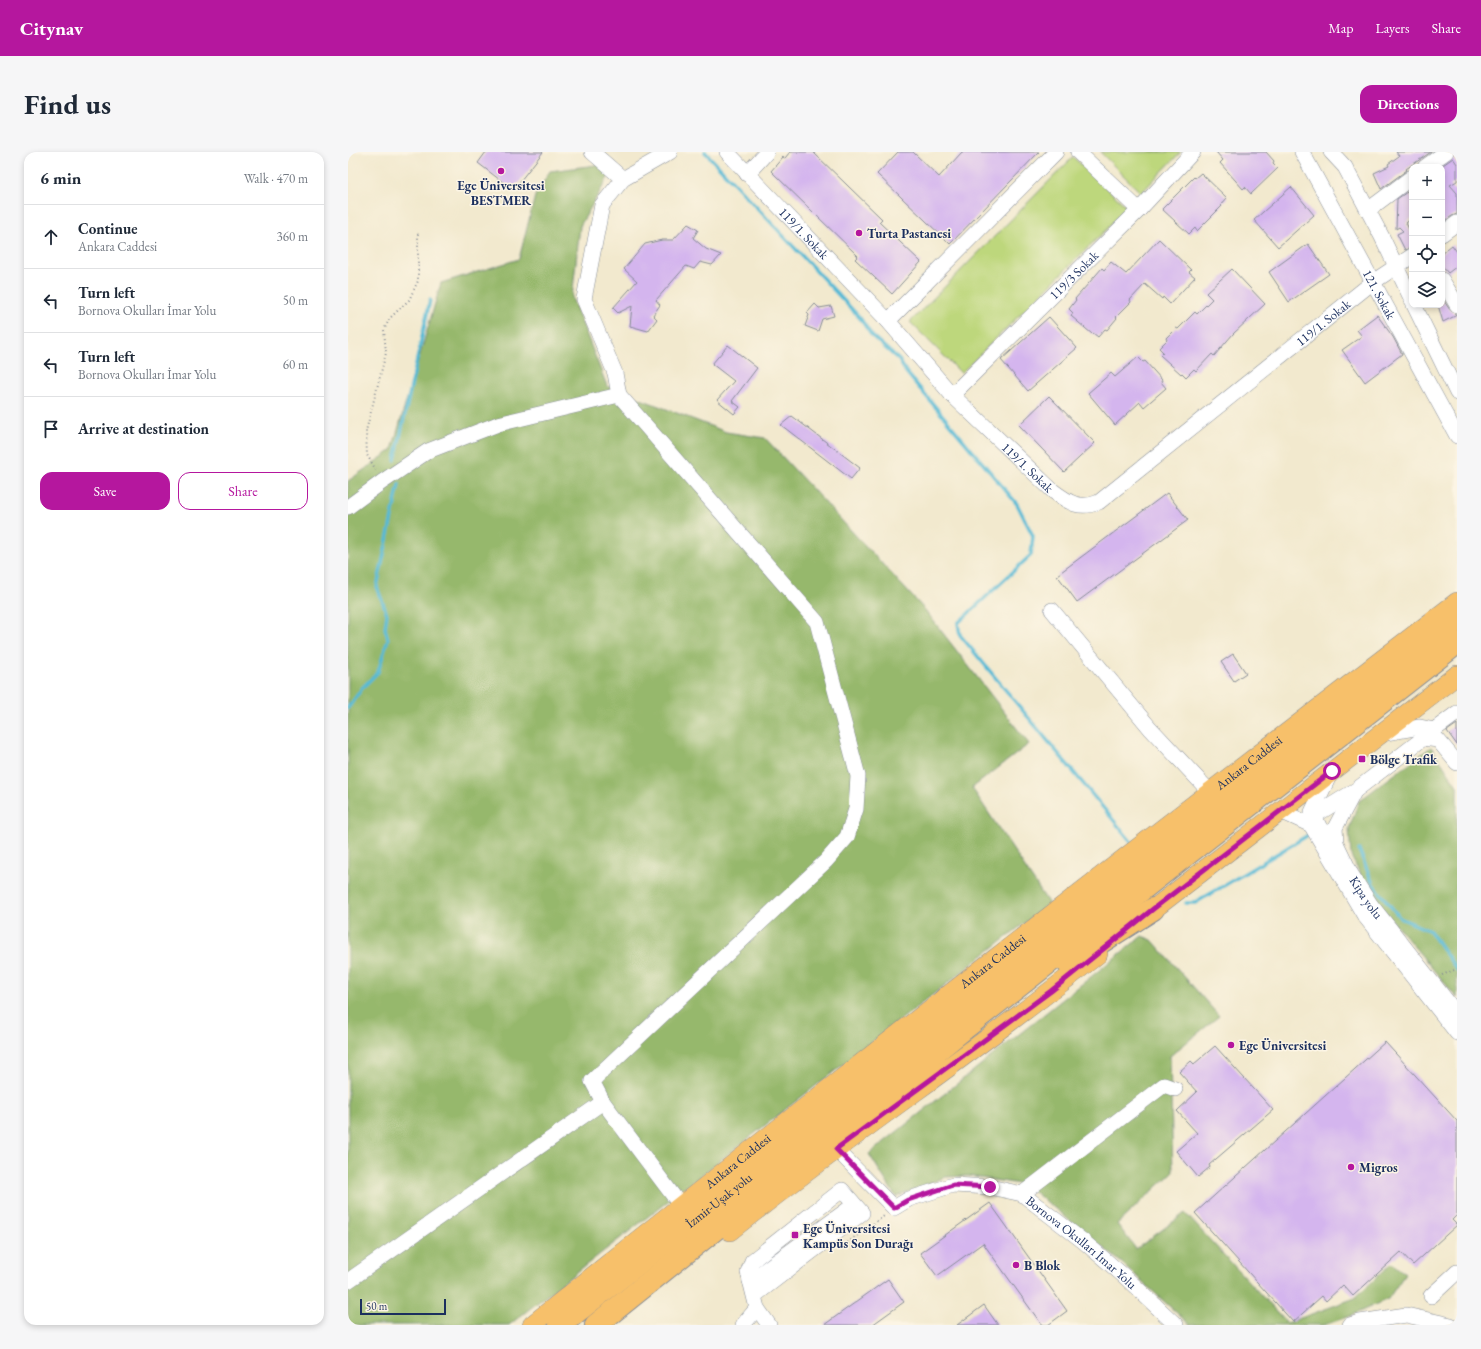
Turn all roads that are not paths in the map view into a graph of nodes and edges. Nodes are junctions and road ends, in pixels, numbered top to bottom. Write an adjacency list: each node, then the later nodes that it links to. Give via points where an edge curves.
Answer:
1 (592, 152): 14 (street)
2 (670, 152): 14 (street)
3 (727, 152): 12 (street, 119/1. Sokak)
4 (767, 152): 12 (street)
5 (1056, 152): 26 (street)
6 (1078, 152): 15 (street)
7 (1193, 152): 15 (street, 119/3 Sokak)
8 (1302, 152): 21 (street, 121. Sokak)
9 (1446, 152): 11 (street)
10 (1337, 154): 16 (street, 121. Sokak)
11 (1429, 164)
12 (747, 174): 26 (street, 119/1. Sokak)
13 (1409, 179): 16 (street)
14 (624, 180): 28 (street, via 602,205 584,299 616,373)
15 (1139, 210): 29 (street, 119/3 Sokak)
16 (1368, 210): 20 (street, 121. Sokak)
17 (1457, 222): 18 (street)
18 (1445, 232)
19 (1409, 258): 20 (street)
20 (1396, 268): 21 (street); 23 (street, 121. Sokak)
21 (1373, 282): 29 (street, 119/1. Sokak, via 1099,502 1090,506 1066,501 1053,491); 30 (street, 121. Sokak)
22 (1445, 285): 24 (street)
23 (1409, 294)
24 (1457, 305)
25 (1415, 308): 27 (street, 121. Sokak)
26 (888, 321): 29 (street, 119/1. Sokak)
27 (1457, 393)
28 (619, 395): 31 (street, via 498,424 428,451); 54 (street, via 817,622 858,776 856,809 847,837 826,861 592,1081)
29 (952, 395)
30 (1457, 436)
31 (348, 508)
32 (1457, 602): 43 (main road, Ankara Caddesi)
33 (1052, 610): 43 (street, via 1150,728)
34 (1457, 620): 52 (highway, Ankara Caddesi)
35 (1457, 644): 50 (highway)
36 (1457, 675): 38 (main road)
37 (1457, 713): 39 (street)
38 (1379, 734): 39 (street, via 1420,727); 41 (main road)
39 (1428, 734): 40 (street, via 1438,740); 42 (street)
40 (1457, 763)
41 (1332, 771): 44 (main road); 45 (street, via 1312,812)
42 (1356, 790): 45 (street); 46 (street, via 1335,828)
43 (1210, 792): 48 (main road, Ankara Caddesi)
44 (1279, 812): 45 (street); 47 (main road)
45 (1312, 820): 46 (street, Kipa yolu); 51 (street, Kipa yolu, via 1364,915)
46 (1336, 843): 49 (street, Kipa yolu, via 1351,874 1371,905)
47 (1153, 909): 50 (highway); 55 (main road, via 1051,991)
48 (946, 998): 52 (highway); 57 (main road, Ankara Caddesi)
49 (1457, 1014)
50 (966, 1028): 64 (highway)
51 (1457, 1033)
52 (878, 1074): 63 (highway, İzmir-Uşak yolu)
53 (1175, 1089): 56 (street, via 1164,1085)
54 (603, 1102): 57 (street); 59 (street)
55 (836, 1149): 56 (street, Bornova Okulları İmar Yolu, via 894,1208 908,1200 953,1185 990,1187); 65 (main road)
56 (1022, 1194): 68 (street, Bornova Okulları İmar Yolu, via 1083,1241)
57 (681, 1206): 62 (main road, Ankara Caddesi)
58 (1457, 1272): 60 (street)
59 (348, 1281)
60 (1431, 1296)
61 (755, 1302): 61 (street, via 748,1272 752,1261 842,1190 862,1213); 66 (street); 67 (street)
62 (532, 1325)
63 (560, 1325)
64 (596, 1325)
65 (614, 1325)
66 (743, 1325)
67 (769, 1325)
68 (1176, 1325)
69 (1350, 1325): 70 (street, via 1406,1315)
70 (1452, 1325)

